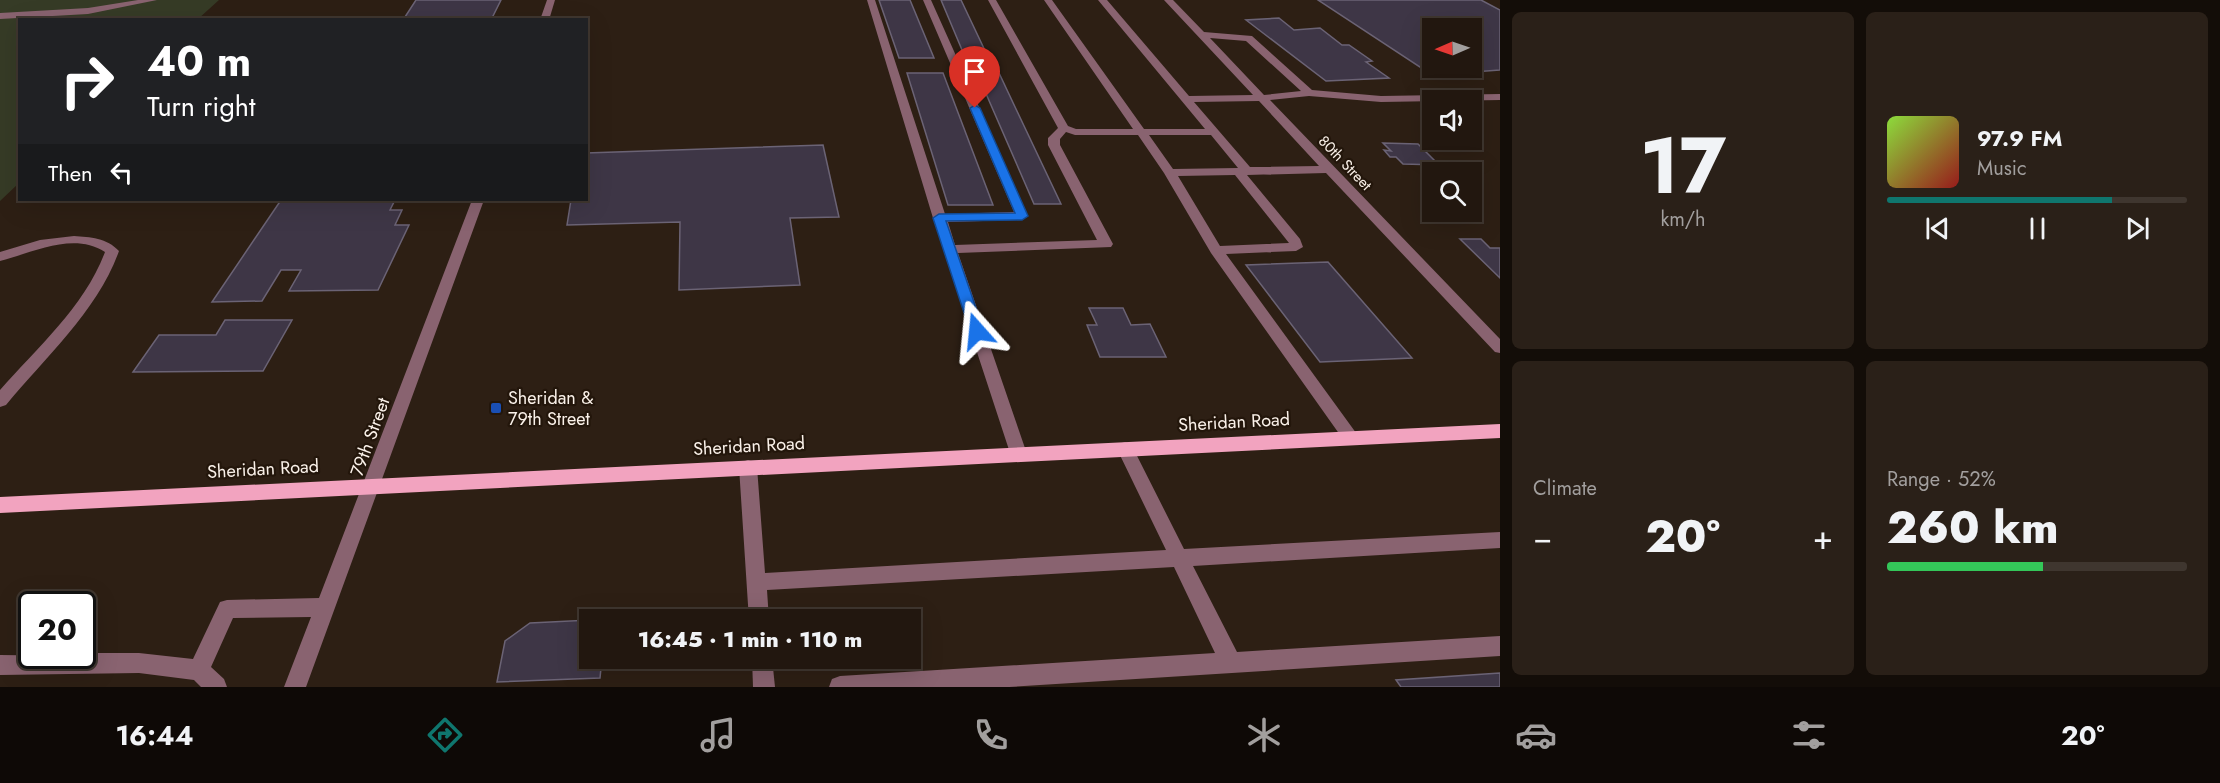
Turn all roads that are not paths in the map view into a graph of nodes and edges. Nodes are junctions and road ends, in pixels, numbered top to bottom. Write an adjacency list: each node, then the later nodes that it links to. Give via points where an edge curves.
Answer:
1 (153, 0): 9 (street, via 87,11)
2 (551, 0): 10 (street)
3 (871, 0): 23 (street)
4 (927, 0): 23 (street, via 1022,216)
5 (992, 0): 16 (street)
6 (1048, 0): 17 (street)
7 (1102, 0): 15 (street)
8 (1168, 0): 11 (street, 80th Street)
9 (0, 16)
10 (545, 18)
11 (1201, 35): 12 (street, via 1249,38); 14 (street, 80th Street)
12 (1309, 93): 13 (street, via 1370,99); 14 (street)
13 (1500, 97)
14 (1261, 98): 15 (street); 19 (street, 80th Street)
15 (1186, 99): 18 (street)
16 (1064, 128): 17 (street, via 1075,132); 24 (street, via 1054,138 1054,145 1106,244)
17 (1141, 132): 18 (street); 21 (street)
18 (1213, 132): 20 (street)
19 (1329, 169): 20 (street); 27 (street, 80th Street)
20 (1242, 171): 21 (street); 25 (street, via 1296,248)
21 (1170, 173): 25 (street)
22 (478, 201): 34 (street, 79th Street)
23 (939, 218): 24 (street)
24 (950, 249): 32 (street)
25 (1216, 250): 30 (street)
26 (0, 257): 28 (street, via 23,247 77,241 107,245 112,251 110,263 89,294)
27 (1500, 348)
28 (0, 401)
29 (1500, 431): 30 (main road, Sheridan Road)
30 (1351, 437): 31 (main road, Sheridan Road)
31 (1125, 449): 32 (main road, Sheridan Road); 37 (street)
32 (1018, 454): 33 (main road, Sheridan Road)
33 (748, 467): 34 (main road, Sheridan Road); 38 (street)
34 (373, 485): 35 (main road, Sheridan Road); 39 (street, 79th Street)
35 (0, 505)
36 (1500, 540): 37 (street)
37 (1178, 557): 38 (street); 42 (street)
38 (756, 582): 40 (street)
39 (326, 607): 45 (street, via 227,609); 47 (street, 79th Street)
40 (758, 609)
41 (1500, 646): 42 (street)
42 (1231, 663): 49 (street)
43 (0, 665): 45 (street, via 139,663)
44 (763, 669): 48 (street)
45 (199, 670): 46 (street)
46 (216, 687)
47 (295, 687)
48 (764, 687)
49 (840, 687)

